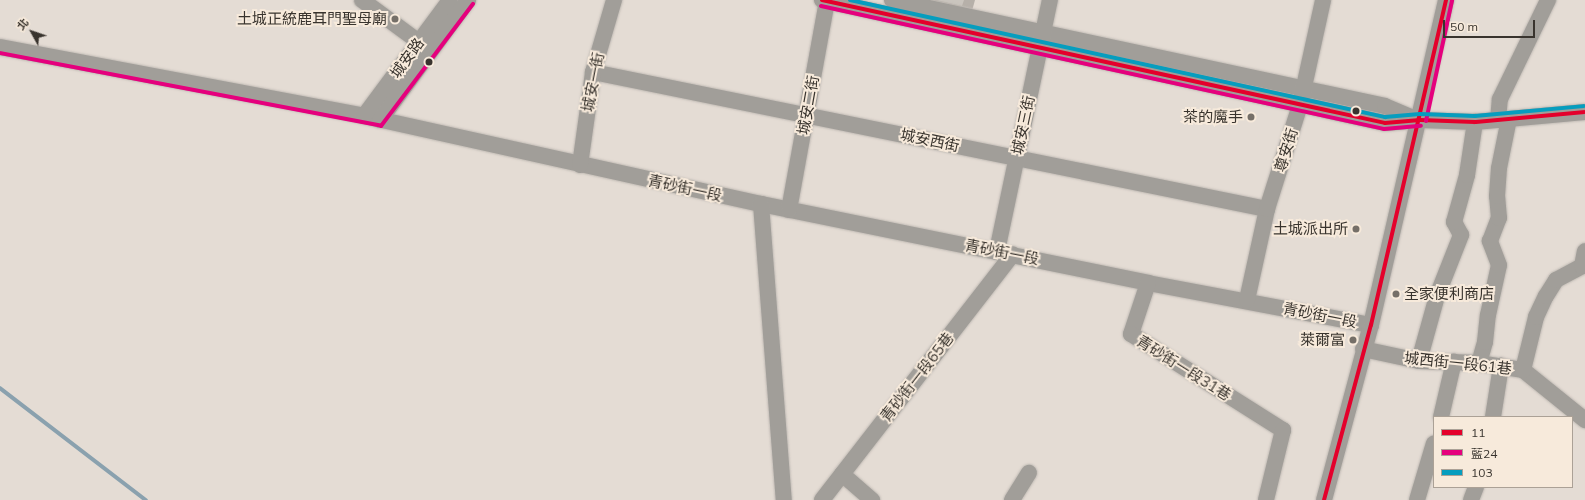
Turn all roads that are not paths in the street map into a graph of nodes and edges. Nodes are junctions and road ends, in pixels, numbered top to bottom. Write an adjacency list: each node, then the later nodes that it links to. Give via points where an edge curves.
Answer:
1 (362, 0): 12 (street)
2 (450, 0): 12 (street, 城安路)
3 (468, 0): 21 (street, 城安路)
4 (614, 0): 15 (street, 城安一街)
5 (825, 0): 14 (street); 19 (street, 城安二街)
6 (892, 0): 11 (street)
7 (1050, 0): 11 (street, 城安三街)
8 (1322, 0): 16 (street, 尊安街)
9 (1446, 0): 22 (street)
10 (1548, 0): 23 (street, via 1500,98)
11 (1043, 32): 14 (street, 城安三街); 16 (street)
12 (419, 42): 20 (street, 城安路)
13 (0, 47): 20 (street, 青砂街一段)
14 (1040, 48): 17 (street); 25 (street, 城安三街)
15 (593, 72): 19 (street, 城安西街); 26 (street, 城安一街)
16 (1303, 89): 17 (street, 尊安街); 22 (street, via 1385,106)
17 (1300, 105): 22 (street, via 1385,123); 28 (street, 尊安街)
18 (1585, 112): 23 (street)
19 (806, 114): 25 (street, 城安西街); 29 (street, 城安二街)
20 (364, 116): 21 (street, 青砂街一段)
21 (380, 120): 26 (street, 青砂街一段)
22 (1420, 120): 24 (street); 35 (street)
23 (1504, 120): 24 (street); 39 (street, via 1497,196 1499,218 1490,241 1499,265 1488,315 1486,342)
24 (1475, 122): 37 (street, via 1467,175 1454,222 1461,235 1437,296)
25 (1016, 158): 28 (street, 城安西街); 30 (street, 城安三街)
26 (580, 165): 27 (street, 青砂街一段)
27 (761, 204): 29 (street, 青砂街一段); 49 (street)
28 (1267, 209): 34 (street, 尊安街)
29 (789, 210): 30 (street, 青砂街一段)
30 (997, 251): 32 (street, 青砂街一段)
31 (1585, 251): 41 (street, via 1582,266 1556,280 1546,296 1536,317)
32 (1013, 254): 33 (street, 青砂街一段); 47 (street, 青砂街一段65巷)
33 (1148, 283): 34 (street, 青砂街一段); 53 (street, 青砂街一段31巷, via 1131,334 1283,430)
34 (1247, 300): 35 (street, 青砂街一段)
35 (1371, 325): 36 (street)
36 (1363, 349): 37 (street, 城西街一段61巷); 54 (street)
37 (1419, 361): 38 (street, 城西街一段61巷)
38 (1454, 361): 39 (street, 城西街一段61巷); 42 (street)
39 (1479, 363): 40 (street, 城西街一段61巷)
40 (1501, 366): 41 (street, 城西街一段61巷); 43 (street)
41 (1523, 370): 44 (street, 城西街一段61巷)
42 (1442, 416)
43 (1493, 416)
44 (1585, 420)
45 (1433, 446): 55 (street)
46 (1029, 473): 52 (street)
47 (842, 474): 50 (street, 青砂街一段65巷); 51 (street)
48 (1476, 488): 56 (street)
49 (784, 500)
50 (822, 500)
51 (872, 500)
52 (1012, 500)
53 (1266, 500)
54 (1324, 500)
55 (1417, 500)
56 (1471, 500)

